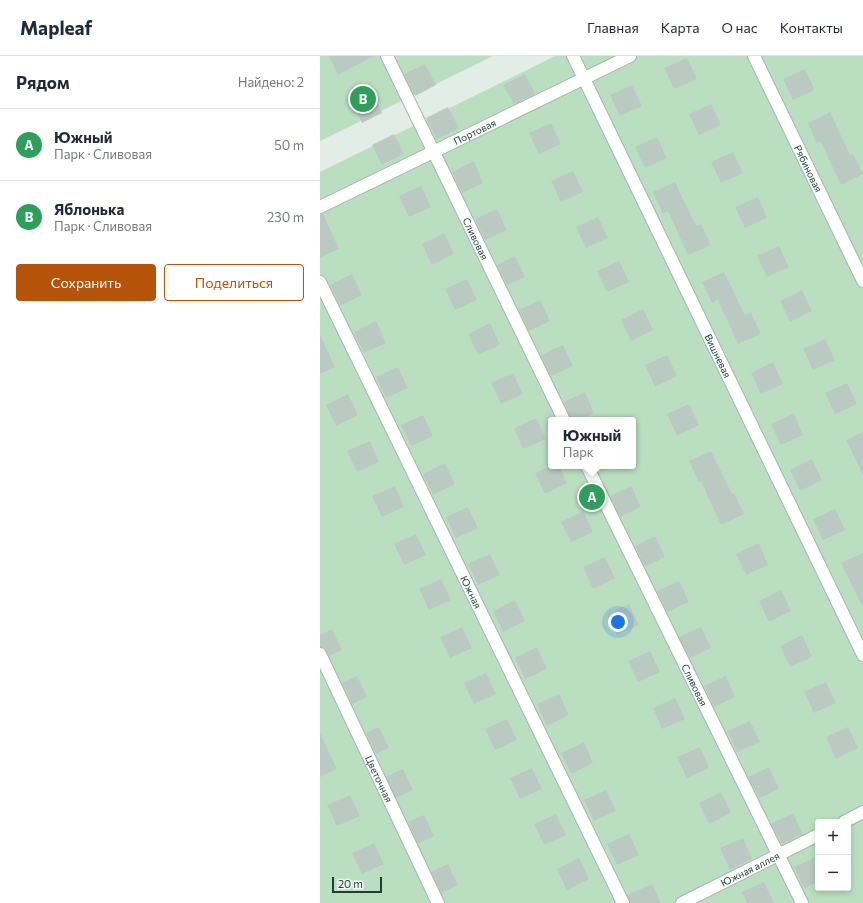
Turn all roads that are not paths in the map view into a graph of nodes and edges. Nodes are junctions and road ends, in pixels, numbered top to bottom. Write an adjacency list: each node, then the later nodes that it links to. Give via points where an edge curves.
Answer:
1 (388, 56): 6 (street, Сливовая)
2 (573, 56): 5 (street, Вишневая)
3 (630, 56): 5 (street, Портовая)
4 (754, 56): 8 (street, Рябиновая)
5 (584, 78): 6 (street, Портовая); 13 (street, Вишневая)
6 (433, 153): 7 (street, Портовая); 10 (street, Сливовая)
7 (320, 207)
8 (863, 281)
9 (320, 282): 19 (street, Южная)
10 (563, 417)
11 (588, 469): 17 (street, Сливовая)
12 (320, 654): 18 (street, Цветочная)
13 (863, 655)
14 (863, 812): 15 (street)
15 (850, 819)
16 (815, 837): 17 (street, Южная аллея)
17 (779, 855): 20 (street, Южная аллея); 21 (street, Сливовая)
18 (438, 903)
19 (624, 903)
20 (682, 903)
21 (802, 903)

